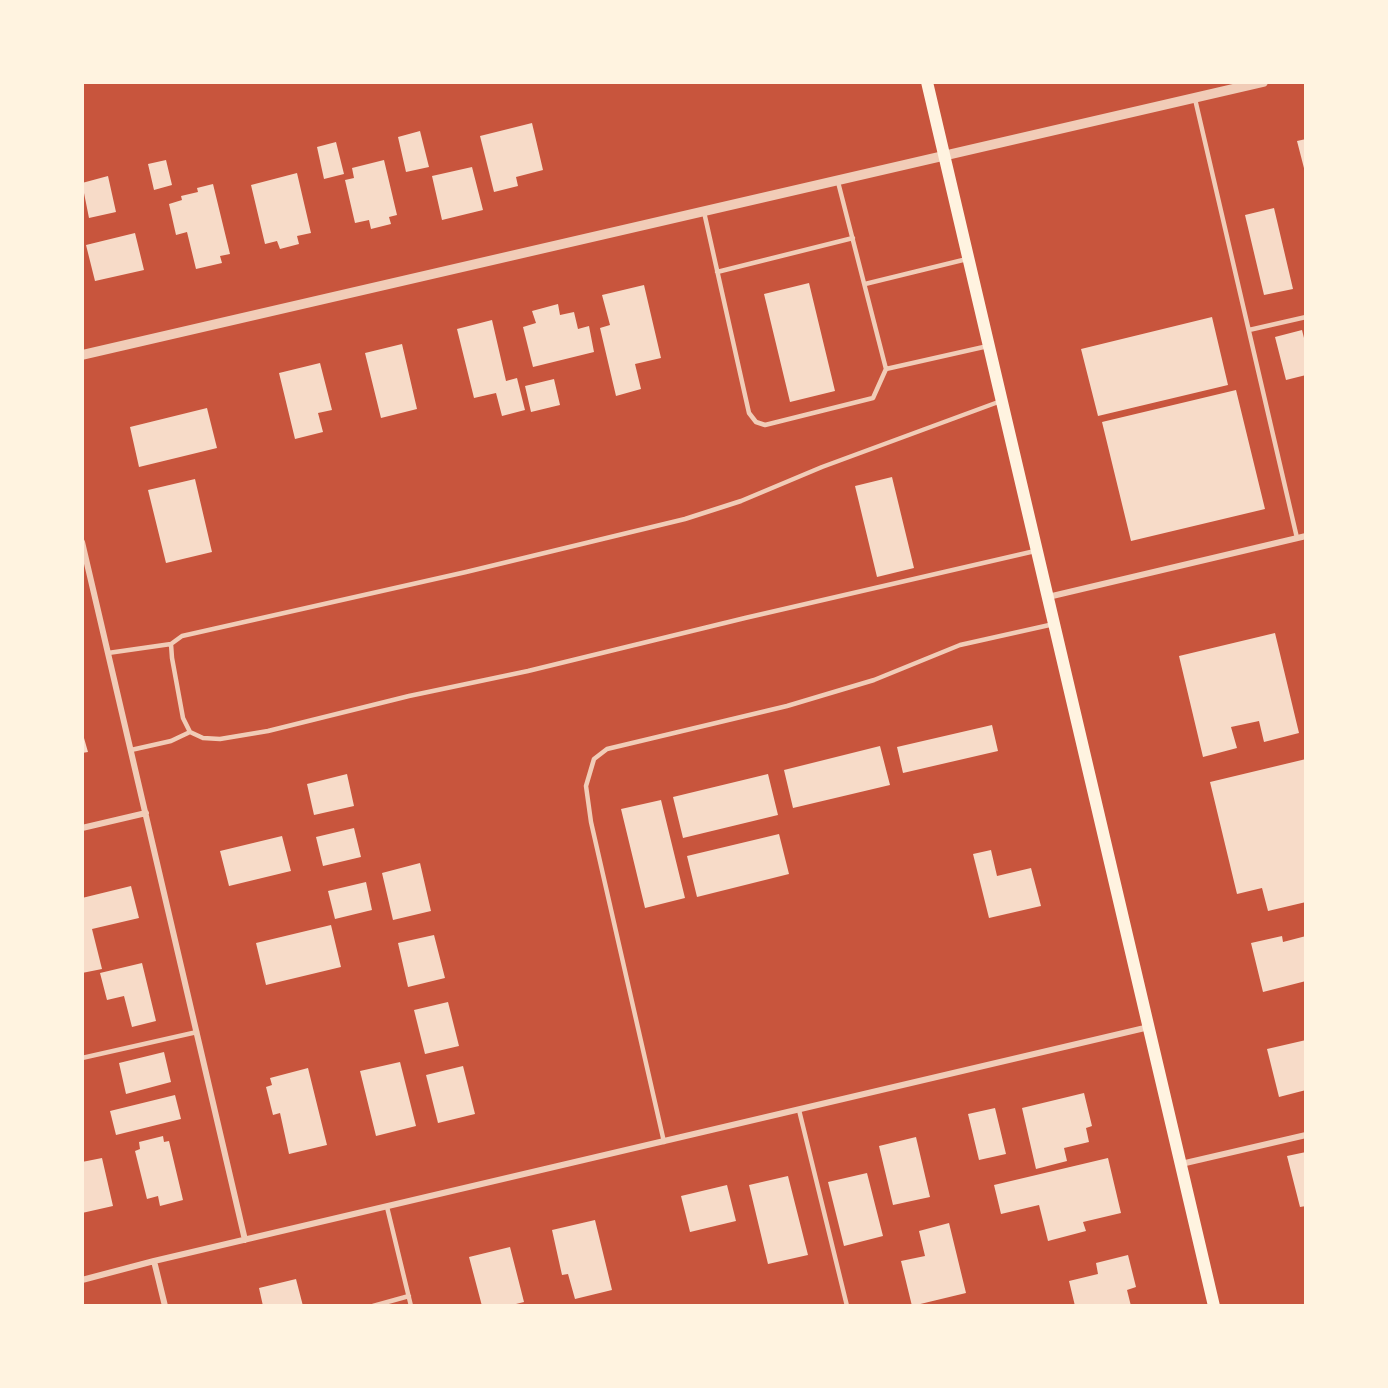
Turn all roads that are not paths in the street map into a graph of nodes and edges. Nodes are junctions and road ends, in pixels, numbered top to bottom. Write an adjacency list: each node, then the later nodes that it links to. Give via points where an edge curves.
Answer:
1 (927, 82): 4 (main road)
2 (1263, 82): 3 (street)
3 (1195, 99): 4 (street); 12 (lane)
4 (944, 157): 5 (street); 8 (main road)
5 (837, 182): 6 (street); 7 (lane)
6 (704, 212): 9 (lane); 14 (street)
7 (852, 238): 9 (lane); 10 (lane)
8 (968, 258): 10 (lane); 13 (main road)
9 (717, 272): 15 (lane, via 748,413 756,422 765,425 873,398)
10 (865, 284): 15 (lane)
11 (1305, 317): 12 (lane)
12 (1249, 330): 18 (lane)
13 (988, 346): 15 (lane); 16 (main road)
14 (82, 355)
15 (885, 369)
16 (1001, 401): 20 (main road); 23 (lane, via 685,519 182,636)
17 (1305, 536): 18 (street)
18 (1297, 538): 21 (street)
19 (82, 542): 24 (street)
20 (1037, 550): 21 (main road); 25 (lane, via 268,731 220,739)
21 (1048, 597): 22 (main road)
22 (1054, 624): 29 (main road); 34 (lane, via 960,645 874,680 788,706 607,748 594,759 586,786 591,822)
23 (171, 644): 24 (lane); 25 (lane, via 183,718)
24 (108, 653): 26 (street)
25 (190, 732): 26 (lane, via 171,741)
26 (131, 750): 27 (street)
27 (146, 813): 28 (street); 30 (street)
28 (82, 828)
29 (1149, 1028): 32 (street); 35 (main road)
30 (197, 1032): 31 (lane); 37 (street)
31 (82, 1058)
32 (799, 1110): 34 (street); 44 (lane)
33 (1305, 1135): 35 (street)
34 (664, 1142): 36 (street)
35 (1181, 1164): 45 (main road)
36 (387, 1207): 37 (street); 40 (lane)
37 (245, 1240): 38 (street)
38 (154, 1262): 39 (street); 41 (street)
39 (82, 1280)
40 (409, 1296): 42 (lane); 43 (lane)
41 (165, 1305)
42 (373, 1305)
43 (411, 1305)
44 (847, 1305)
45 (1215, 1305)

